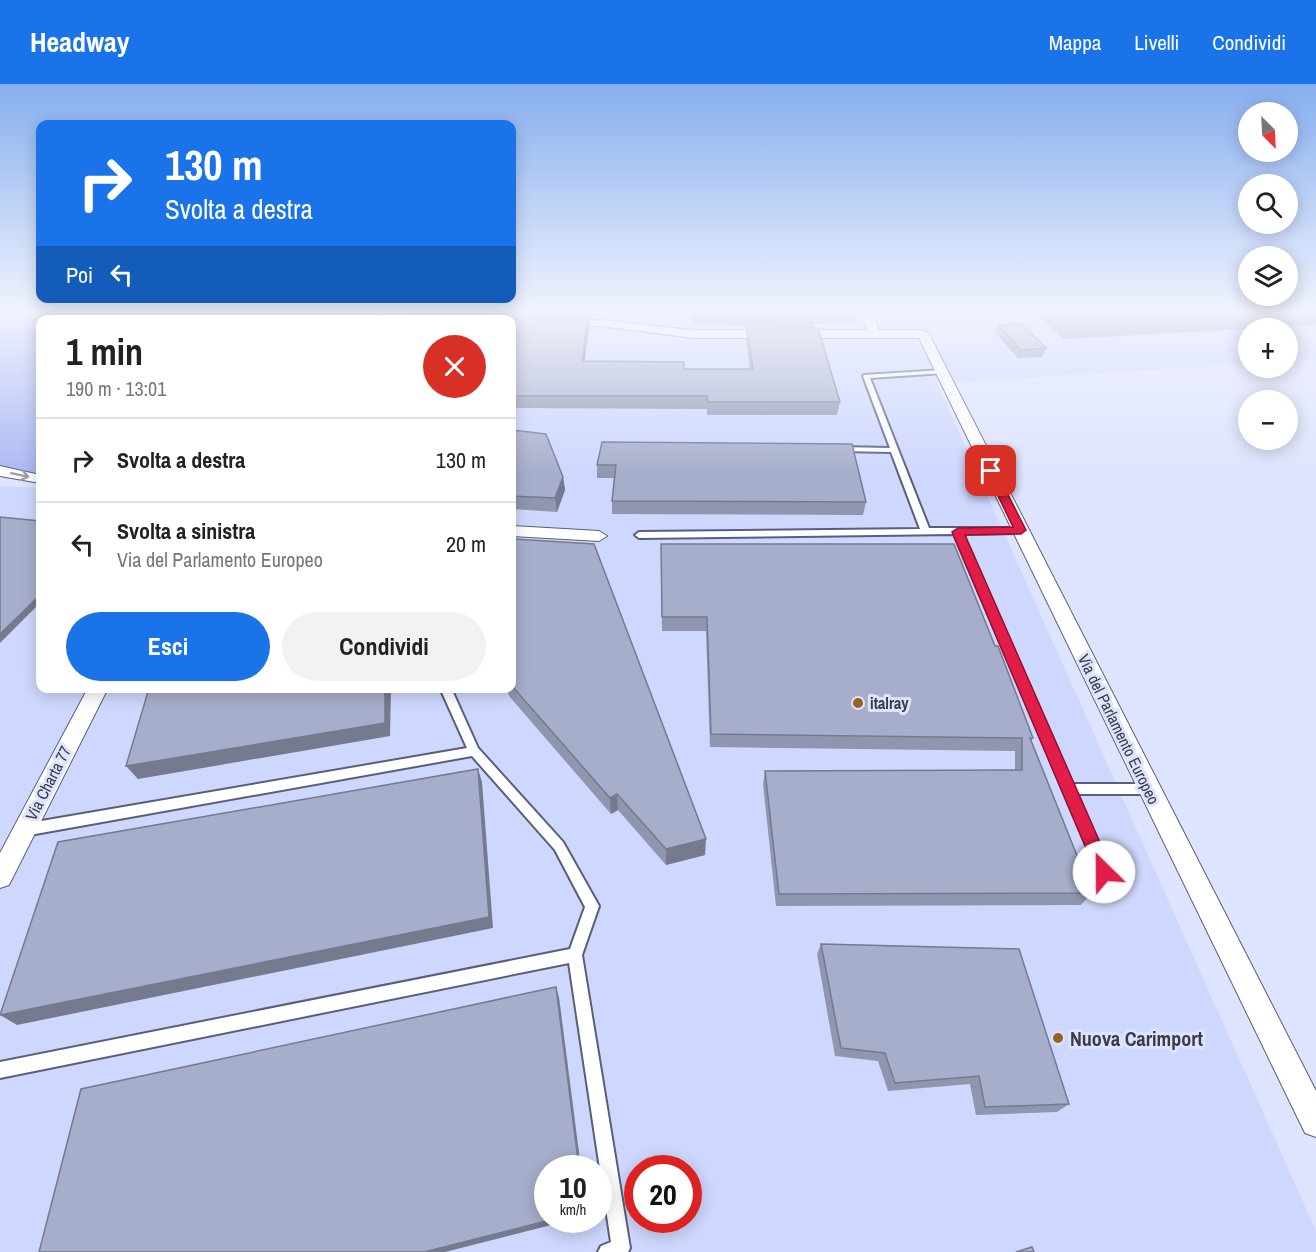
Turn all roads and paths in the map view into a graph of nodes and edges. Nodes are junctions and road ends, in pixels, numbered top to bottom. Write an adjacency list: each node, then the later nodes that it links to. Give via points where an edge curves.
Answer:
1 (940, 368): 2 (street, Via del Parlamento Europeo)
2 (942, 372): 4 (lane, via 866,376); 7 (street, Via del Parlamento Europeo)
3 (825, 448): 4 (lane)
4 (894, 450): 9 (lane)
5 (0, 471): 6 (street, one-way to 6)
6 (36, 477)
7 (1021, 530): 10 (lane); 17 (street, Via del Parlamento Europeo)
8 (516, 531): 12 (street)
9 (926, 532): 10 (lane); 11 (lane)
10 (958, 532): 16 (lane)
11 (639, 535)
12 (599, 536)
13 (95, 693): 18 (street, Via Charta 77)
14 (447, 693): 15 (lane)
15 (474, 751): 18 (lane); 22 (lane, via 559,846 592,906)
16 (1069, 789): 17 (lane); 20 (lane)
17 (1149, 789): 24 (street, Via del Parlamento Europeo)
18 (24, 830): 19 (street); 21 (street, Via Charta 77)
19 (0, 853)
20 (1104, 872)
21 (0, 878)
22 (575, 955): 23 (lane); 25 (lane, via 621,1248)
23 (0, 1070)
24 (1316, 1122)
25 (607, 1252)

